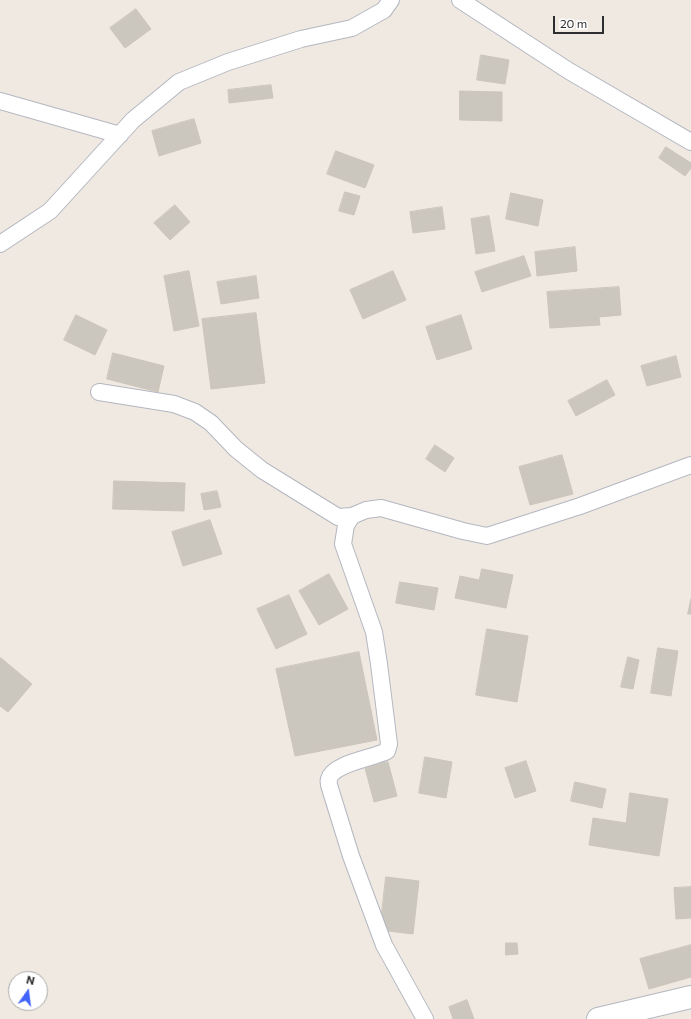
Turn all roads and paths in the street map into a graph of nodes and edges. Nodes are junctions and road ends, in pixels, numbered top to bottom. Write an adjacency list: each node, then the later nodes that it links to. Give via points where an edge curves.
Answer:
1 (391, 0): 4 (street, via 384,10 352,28 301,39 228,62 179,82)
2 (460, 0): 5 (street, via 569,71)
3 (0, 100): 4 (street)
4 (120, 134): 6 (street, via 50,210)
5 (691, 142)
6 (0, 244)
7 (99, 392): 9 (street, via 174,404 194,412 211,423 236,449 275,478 338,517)
8 (691, 465): 9 (street, via 580,506 487,536 380,508)
9 (352, 516): 11 (street, via 346,525 343,544 374,632 389,744 387,750 381,754 335,771 329,778 329,785 351,856 384,946)
10 (691, 997): 12 (main road)
11 (425, 1019)
12 (598, 1019)

